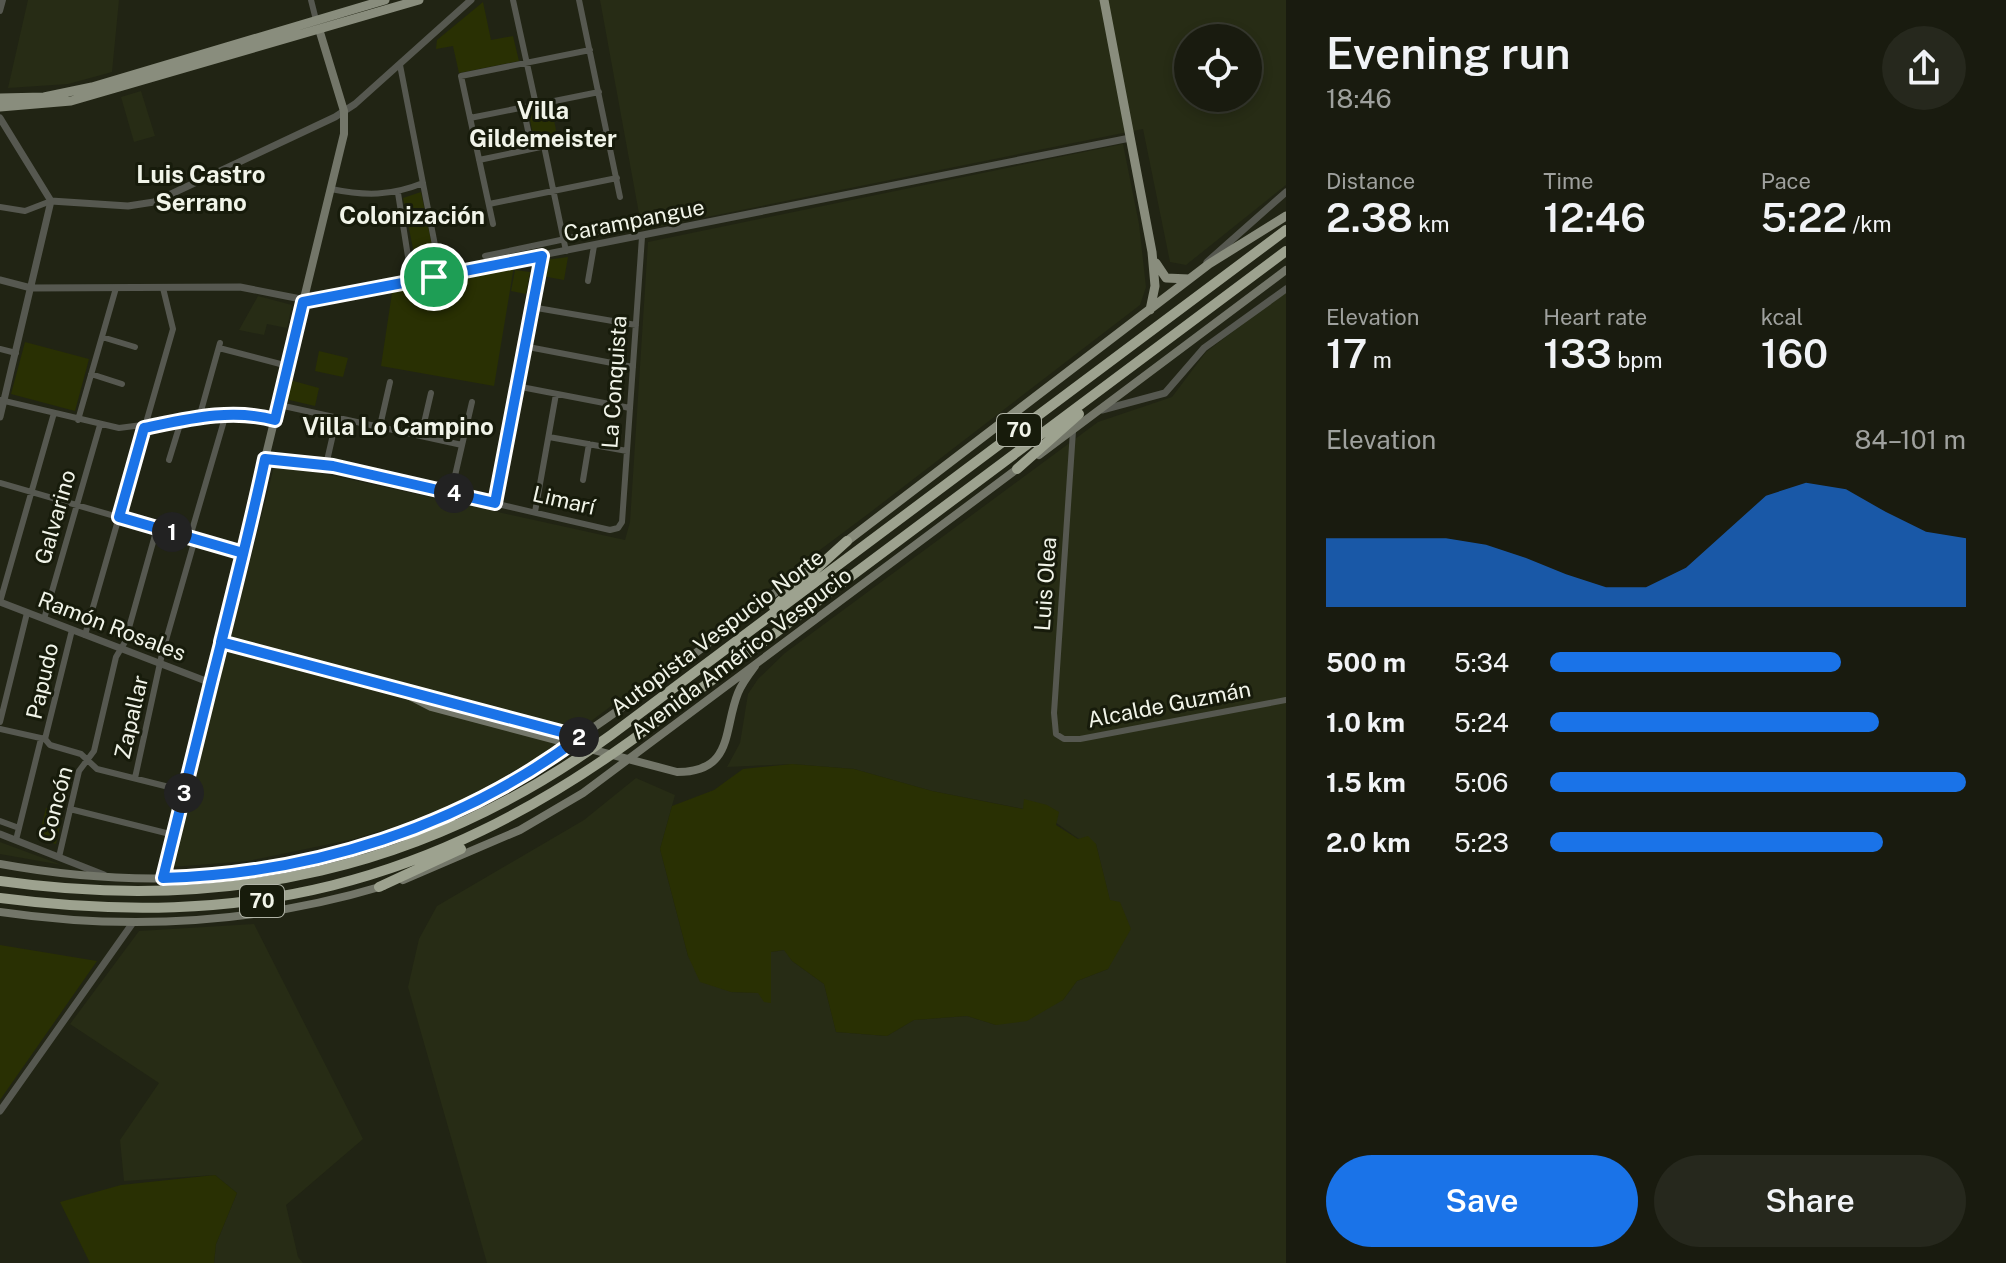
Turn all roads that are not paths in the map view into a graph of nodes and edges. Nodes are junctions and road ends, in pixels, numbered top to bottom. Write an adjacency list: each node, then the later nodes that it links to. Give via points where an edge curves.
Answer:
1 (3, 0): 9 (street)
2 (311, 0): 10 (street)
3 (385, 0): 10 (main road)
4 (419, 0): 10 (main road)
5 (471, 0): 13 (street)
6 (513, 0): 12 (street)
7 (579, 0): 11 (street)
8 (1104, 0): 23 (main road)
9 (0, 11)
10 (318, 24): 15 (main road, via 92,87 44,97); 17 (main road, via 71,101); 19 (main road)
11 (590, 50): 12 (street); 14 (street)
12 (527, 63): 16 (street); 21 (street, via 461,76)
13 (400, 65): 19 (street); 28 (street)
14 (599, 92): 16 (street); 22 (street)
15 (0, 98)
16 (536, 105): 18 (street)
17 (0, 107)
18 (523, 107): 21 (street); 25 (street)
19 (344, 111): 29 (main road); 34 (street, via 154,202 128,206)
20 (0, 118): 34 (street)
21 (470, 118): 26 (street)
22 (607, 133): 24 (street); 27 (street)
23 (1130, 138): 41 (street, Carampangue); 46 (main road)
24 (544, 146): 25 (street); 30 (street)
25 (532, 149): 26 (street)
26 (479, 160): 35 (street)
27 (617, 178): 30 (street); 33 (street)
28 (423, 183): 32 (street); 50 (street)
29 (331, 189): 32 (street, via 364,195); 59 (main road)
30 (553, 191): 35 (street); 42 (street)
31 (1286, 192): 51 (street, Avenida Américo Vespucio)
32 (398, 193): 54 (street)
33 (620, 197)
34 (51, 201): 36 (street, via 25,211); 55 (street)
35 (489, 204): 38 (street)
36 (0, 207)
37 (1286, 216): 51 (main road, Avenida Américo Vespucio)
38 (493, 224)
39 (636, 224): 42 (street, Carampangue)
40 (1286, 230): 120 (highway, Autopista Vespucio Norte / 70)
41 (642, 237): 43 (street, Carampangue); 62 (street, La Conquista)
42 (564, 239): 44 (street); 47 (street, Carampangue)
43 (594, 246): 44 (street, Carampangue); 53 (street)
44 (566, 251): 48 (street, Carampangue)
45 (1286, 251): 71 (highway, Autopista Vespucio Norte / 70)
46 (1152, 252): 51 (main road, via 1165,277); 61 (main road, via 1155,286)
47 (485, 256)
48 (542, 256): 50 (street, Carampangue); 60 (street)
49 (1286, 270): 81 (main road, Avenida Américo Vespucio)
50 (441, 276): 54 (street, Carampangue)
51 (1192, 278): 61 (main road, Avenida Américo Vespucio)
52 (0, 280): 55 (street, Carampangue)
53 (588, 281)
54 (412, 282): 59 (street, Carampangue)
55 (31, 288): 56 (street, Carampangue); 67 (street)
56 (116, 288): 57 (street, Carampangue); 63 (street)
57 (163, 288): 59 (street, Carampangue, via 247,287); 92 (street, via 174,326)
58 (1286, 289): 81 (street, Avenida Américo Vespucio, via 1200,351 1163,394)
59 (303, 302): 68 (main road)
60 (531, 307): 62 (street); 64 (street)
61 (1148, 313): 114 (main road, Avenida Américo Vespucio)
62 (636, 325): 69 (street, La Conquista)
63 (102, 337): 65 (street); 70 (street)
64 (523, 346): 69 (street); 74 (street)
65 (135, 347)
66 (0, 349): 67 (street)
67 (16, 353): 77 (street)
68 (288, 366): 79 (main road); 86 (street, via 219,346)
69 (633, 367): 80 (street, La Conquista)
70 (91, 374): 73 (street); 87 (street)
71 (1115, 380): 102 (highway); 139 (highway, Autopista Vespucio Norte / 70, via 624,746)
72 (390, 382): 91 (street)
73 (122, 384)
74 (516, 386): 76 (street); 107 (street)
75 (431, 393): 94 (street)
76 (556, 394): 80 (street); 95 (street)
77 (2, 401): 82 (street); 84 (street)
78 (472, 402): 97 (street)
79 (279, 405): 85 (street); 88 (main road)
80 (630, 408): 98 (street, La Conquista)
81 (1102, 410): 93 (main road, Avenida Américo Vespucio)
82 (54, 413): 87 (street); 105 (street)
83 (226, 414): 86 (street); 88 (street); 113 (street, Zapallar)
84 (0, 417)
85 (337, 417): 91 (street); 101 (street)
86 (199, 418): 89 (street)
87 (78, 420): 90 (street)
88 (275, 420): 99 (main road)
89 (181, 421): 92 (street); 100 (street)
90 (100, 425): 92 (street); 108 (street, Galvarino)
91 (380, 426): 94 (street)
92 (144, 428): 110 (street)
93 (1073, 431): 102 (main road, Avenida Américo Vespucio); 132 (street, Luis Olea, via 1054,713)
94 (421, 436): 97 (street)
95 (549, 437): 96 (street); 109 (street)
96 (589, 444): 98 (street); 103 (street)
97 (462, 445): 106 (street)
98 (627, 451): 112 (street, La Conquista)
99 (265, 459): 101 (street, Limarí); 115 (main road)
100 (169, 460)
101 (326, 465): 106 (street, Limarí)
102 (1017, 469): 124 (main road, Avenida Américo Vespucio)
103 (583, 480)
104 (0, 483): 105 (street)
105 (32, 492): 108 (street); 116 (street)
106 (451, 493): 107 (street, Limarí)
107 (495, 503): 109 (street, Limarí)
108 (77, 505): 110 (street); 118 (street, Galvarino)
109 (535, 512): 112 (street, Limarí)
110 (119, 517): 111 (street); 121 (street)
111 (157, 528): 113 (street); 123 (street, Concón)
112 (618, 528)
113 (193, 538): 115 (street); 125 (street, Zapallar)
114 (847, 541): 120 (highway); 131 (main road, Avenida Américo Vespucio)
115 (243, 553): 122 (main road)
116 (0, 602): 117 (street, Ramón Rosales)
117 (27, 613): 118 (street, Ramón Rosales); 129 (street)
118 (44, 619): 119 (street, Ramón Rosales)
119 (72, 630): 121 (street, Ramón Rosales); 133 (street, Papudo)
120 (752, 631): 137 (highway, Autopista Vespucio Norte / 70, via 581,756)
121 (85, 635): 123 (street, Ramón Rosales)
122 (221, 642): 126 (main road); 127 (main road)
123 (121, 649): 125 (street, Ramón Rosales); 134 (street, Concón, via 94,751)
124 (760, 659): 127 (main road, via 738,692 728,739 713,761 682,772 425,705); 151 (main road, Avenida Américo Vespucio, via 565,804 472,853)
125 (161, 664): 126 (street, Ramón Rosales); 135 (street, Zapallar)
126 (211, 683): 136 (main road)
127 (386, 684): 131 (street)
128 (1286, 700): 132 (street, Alcalde Guzmán, via 1080,739)
129 (0, 722)
130 (0, 729): 133 (street)
131 (580, 737): 145 (main road, Avenida Américo Vespucio, via 481,798)
132 (1059, 737)
133 (43, 739): 134 (street); 141 (street, Papudo)
134 (87, 760): 135 (street, via 97,769); 138 (street, Concón)
135 (135, 778): 136 (street)
136 (185, 791): 143 (main road)
137 (498, 806): 145 (highway); 150 (highway, Autopista Vespucio Norte / 70, via 386,854 260,884 132,893)
138 (70, 809): 143 (street); 146 (street, Concón)
139 (510, 819): 151 (highway, via 465,847); 152 (highway, Autopista Vespucio Norte / 70, via 399,867 275,899 130,910)
140 (0, 821): 141 (street)
141 (19, 828): 144 (street, Papudo)
142 (0, 834): 144 (street)
143 (174, 835): 149 (main road)
144 (16, 840): 146 (street)
145 (378, 842): 149 (main road, Avenida Américo Vespucio, via 271,868)
146 (59, 857): 148 (street)
147 (0, 864): 148 (main road, Avenida Américo Vespucio)
148 (110, 877): 149 (main road, Avenida Américo Vespucio)
149 (163, 878)
150 (0, 881)
151 (379, 887): 154 (main road, Avenida Américo Vespucio, via 271,913)
152 (0, 898)
153 (0, 912): 154 (main road, Avenida Américo Vespucio)
154 (132, 924): 155 (street)
155 (0, 1111)

